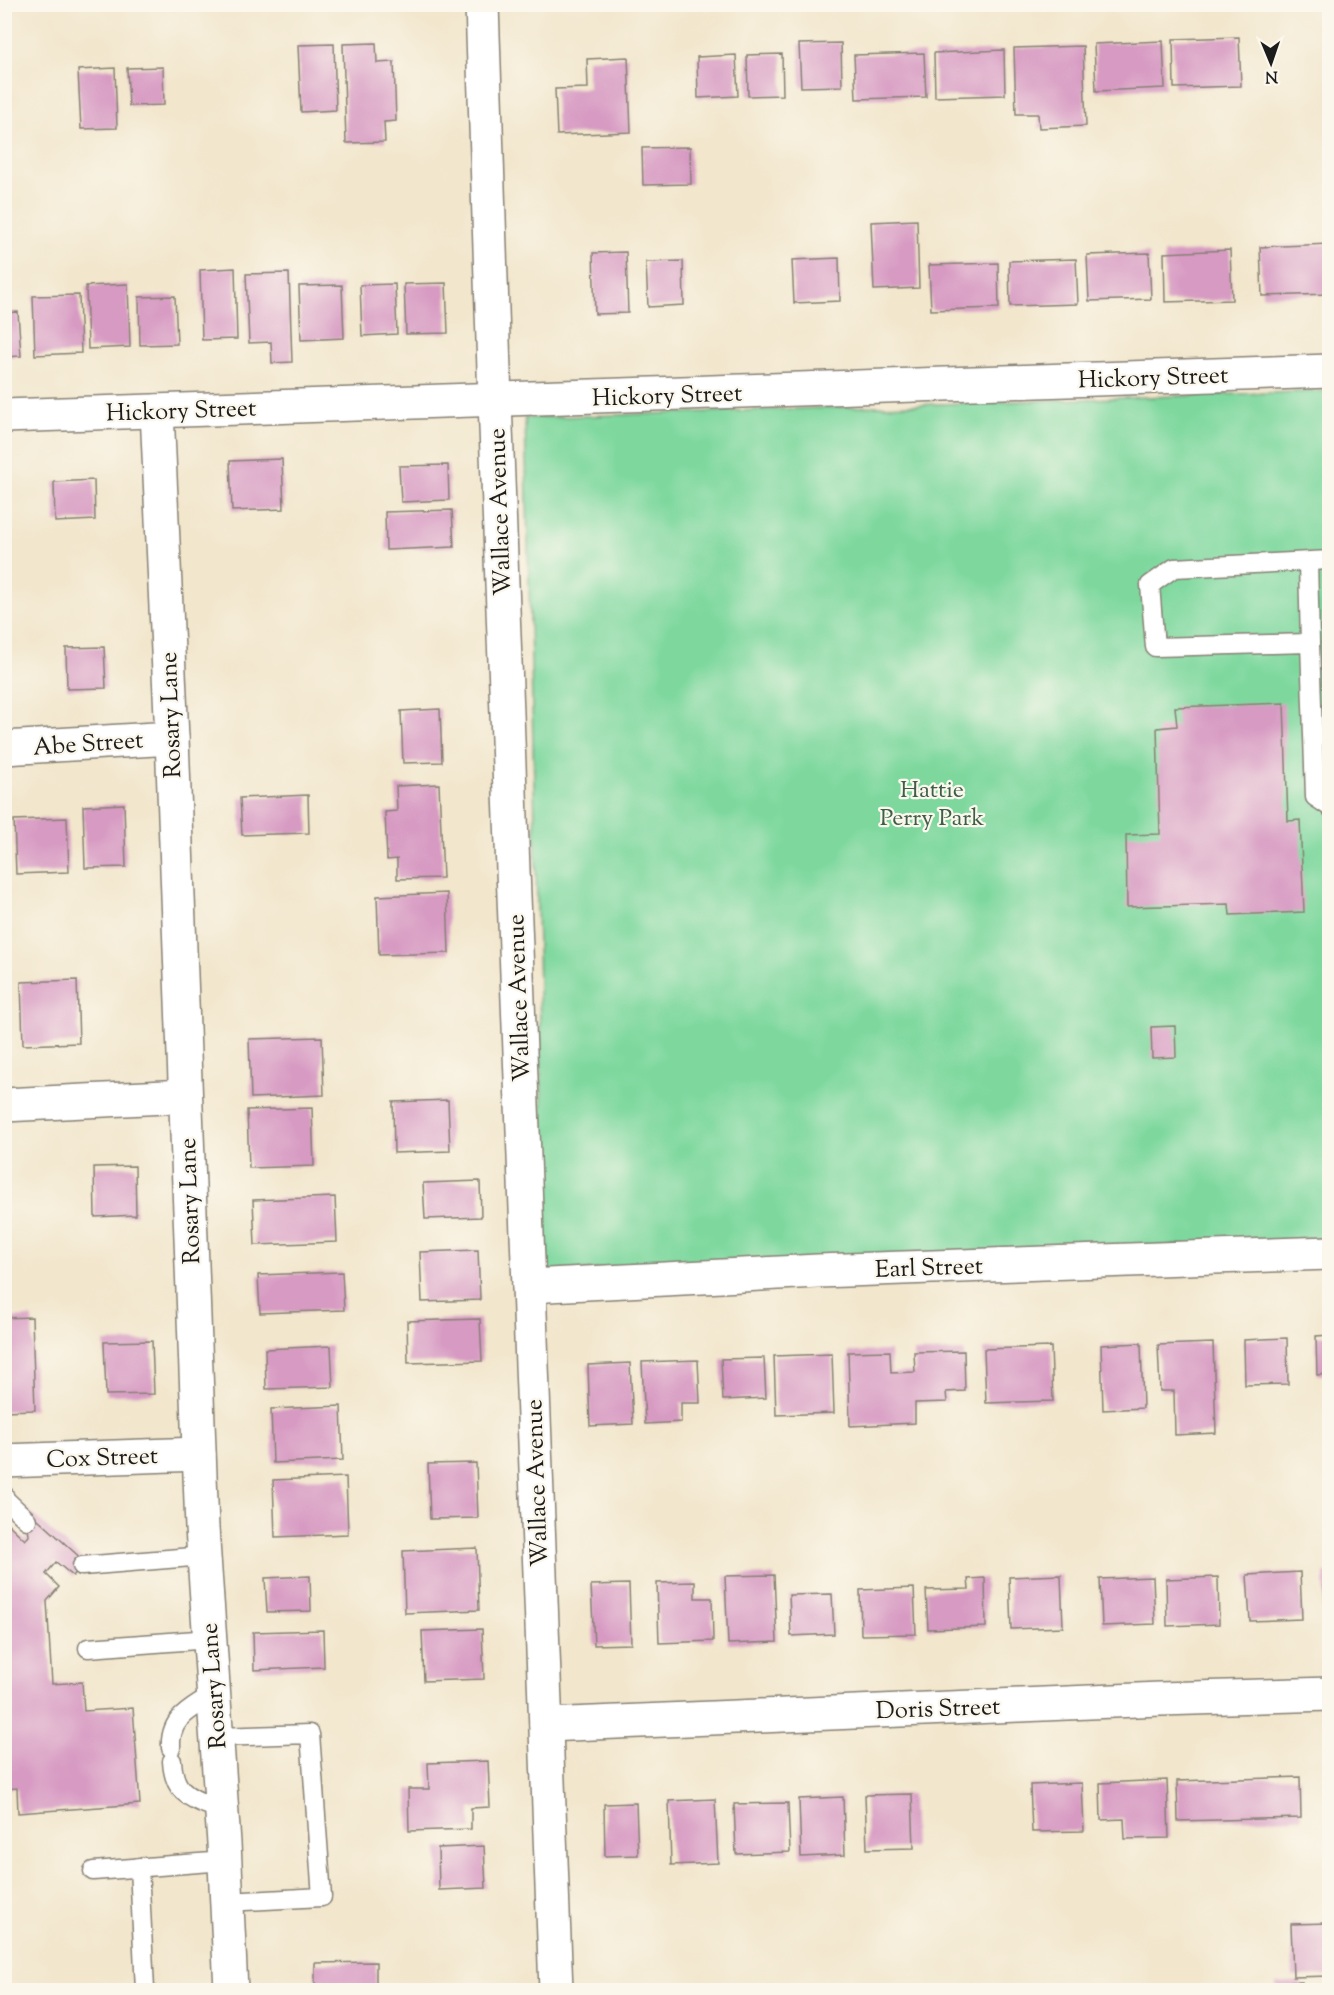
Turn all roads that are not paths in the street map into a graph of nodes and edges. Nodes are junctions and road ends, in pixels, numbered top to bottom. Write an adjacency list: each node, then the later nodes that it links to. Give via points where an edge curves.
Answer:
1 (482, 4): 3 (street, Wallace Avenue)
2 (1329, 371): 3 (street, Hickory Street)
3 (495, 401): 4 (street, Hickory Street); 15 (street, Wallace Avenue)
4 (157, 411): 5 (street, Hickory Street); 9 (street, Rosary Lane)
5 (4, 416)
6 (1329, 560): 7 (lane)
7 (1308, 562): 8 (lane); 8 (lane, via 1174,568 1150,585 1155,647)
8 (1310, 643): 11 (lane, via 1315,797)
9 (172, 738): 10 (street, Abe Street); 12 (street, Rosary Lane)
10 (4, 748)
11 (1329, 807)
12 (185, 1096): 13 (street); 16 (street, Rosary Lane)
13 (4, 1105)
14 (1329, 1253): 15 (street, Earl Street, via 818,1271)
15 (528, 1286): 26 (street, Wallace Avenue)
16 (199, 1454): 17 (street, Cox Street); 20 (street, Rosary Lane)
17 (4, 1461)
18 (5, 1497): 19 (lane)
19 (27, 1520)
20 (204, 1556): 21 (lane); 22 (street, Rosary Lane)
21 (82, 1566)
22 (210, 1639): 23 (lane); 24 (street, Rosary Lane)
23 (88, 1648)
24 (214, 1694): 27 (street, Rosary Lane); 28 (lane, via 177,1720 171,1736 173,1772 177,1786 190,1797)
25 (1329, 1694): 26 (street, Doris Street)
26 (546, 1725): 35 (street, Wallace Avenue)
27 (217, 1737): 28 (street, Rosary Lane); 32 (lane, via 310,1734 322,1897)
28 (222, 1811): 29 (street, Rosary Lane)
29 (225, 1861): 30 (lane); 32 (street, Rosary Lane)
30 (139, 1867): 31 (lane); 33 (lane)
31 (93, 1871)
32 (227, 1902): 34 (street, Rosary Lane)
33 (146, 1990)
34 (231, 1990)
35 (556, 1990)

